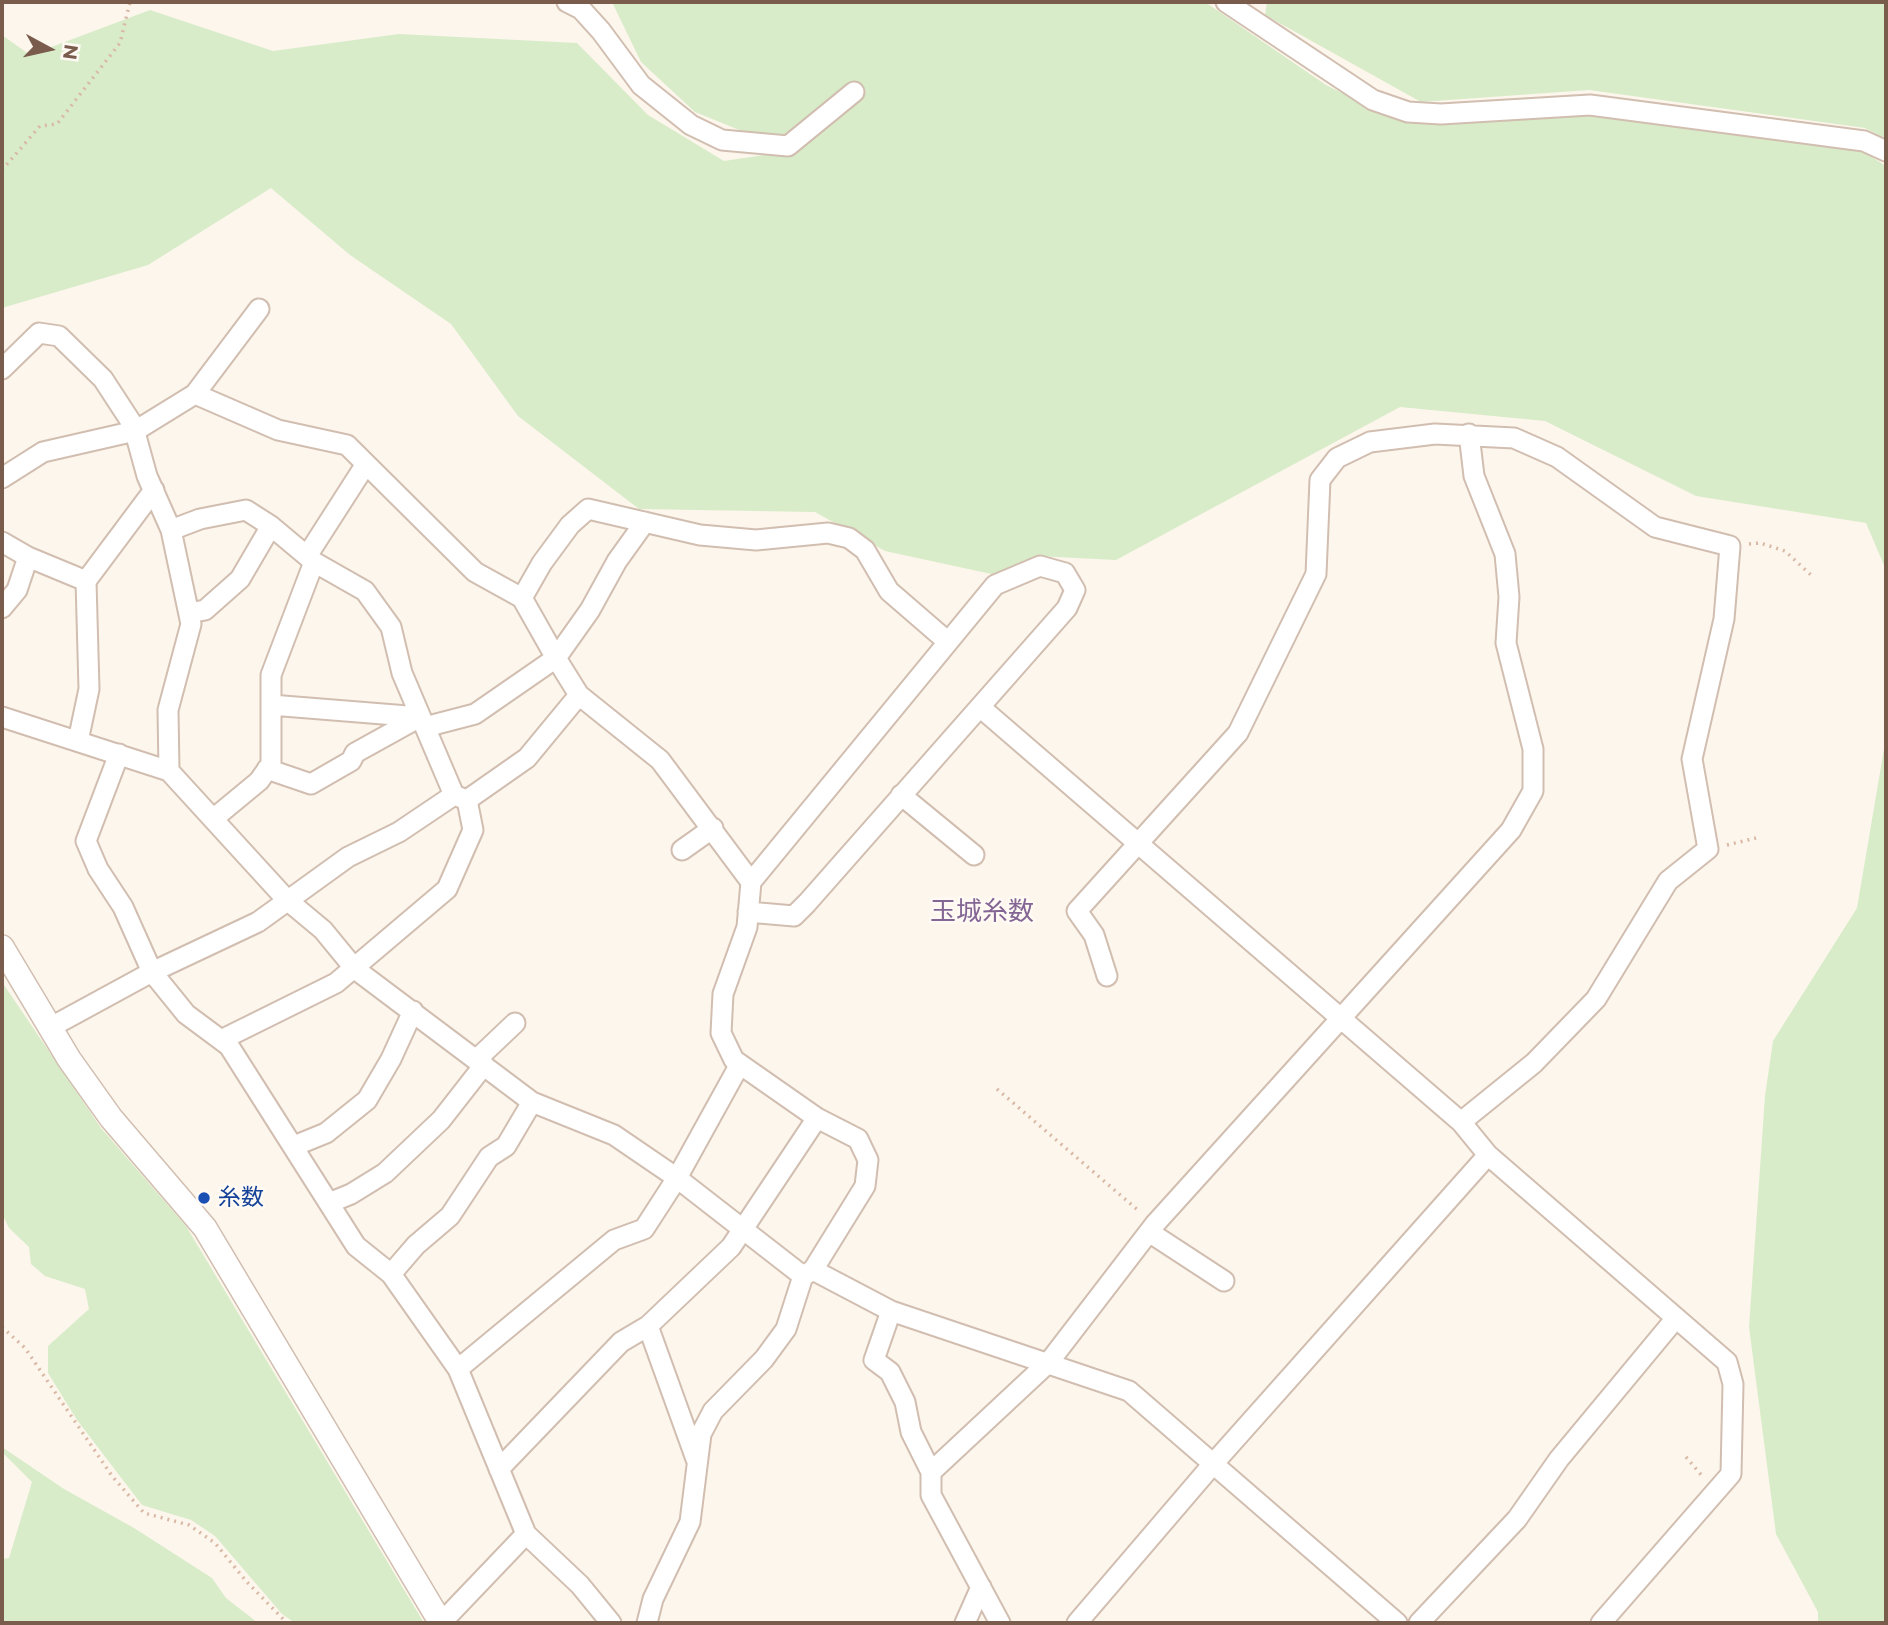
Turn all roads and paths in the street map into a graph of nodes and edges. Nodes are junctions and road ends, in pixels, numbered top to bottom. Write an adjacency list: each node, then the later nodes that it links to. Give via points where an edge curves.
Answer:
1 (130, 2): 6 (path, via 120,43 57,124 40,126)
2 (567, 2): 4 (street, via 581,9 641,85 691,125 722,140 788,146)
3 (1226, 2): 5 (street, via 1373,100 1408,112 1590,105 1864,141)
4 (853, 92)
5 (1886, 151)
6 (2, 170)
7 (259, 309): 9 (street)
8 (2, 369): 10 (street, via 39,333 59,337 103,379)
9 (195, 394): 10 (street); 12 (street, via 278,430 347,445)
10 (135, 431): 13 (street, via 43,453); 14 (street)
11 (1469, 434): 19 (street, via 1514,438 1557,457 1655,527); 43 (street, via 1370,442 1337,458 1320,480 1316,574 1238,733); 55 (street, via 1474,476 1505,554 1509,597 1506,643 1533,749 1534,791 1511,830)
12 (366, 464): 21 (street); 24 (street, via 475,572)
13 (2, 478)
14 (154, 490): 17 (street); 23 (street)
15 (645, 522): 24 (street, via 588,509 563,535); 27 (street, via 700,535 756,540 828,533 849,538 865,550 889,591); 28 (street)
16 (271, 526): 17 (street, via 246,510); 21 (street); 26 (street, via 240,579 205,610)
17 (171, 530): 26 (street)
18 (2, 542): 20 (street)
19 (1730, 546): 22 (path, via 1760,543 1785,551); 44 (street, via 1724,620 1692,759)
20 (28, 557): 23 (street); 25 (street, via 17,590)
21 (311, 559): 30 (street, via 271,675); 33 (street, via 365,590 391,627 402,673)
22 (1811, 575)
23 (86, 581): 34 (street, via 89,689)
24 (522, 598): 28 (street)
25 (2, 608)
26 (189, 613): 37 (street, via 191,624 168,710)
27 (948, 642): 31 (street, via 995,585 1040,566 1065,573 1075,590 1067,608); 47 (street)
28 (556, 658): 29 (street); 33 (street, via 475,714)
29 (579, 695): 39 (street, via 527,758); 41 (street, via 660,760)
30 (271, 705): 33 (street); 36 (street, via 271,764)
31 (980, 707): 38 (street); 43 (street)
32 (2, 717): 34 (street)
33 (422, 722): 36 (street, via 355,753 351,761 311,784); 39 (street)
34 (78, 741): 35 (street)
35 (119, 754): 37 (street); 52 (street, via 86,841)
36 (267, 769): 40 (street)
37 (169, 771): 40 (street)
38 (901, 795): 46 (street); 49 (street, via 794,916)
39 (461, 798): 48 (street, via 348,857); 51 (street, via 472,830 447,890)
40 (214, 819): 48 (street)
41 (713, 828): 45 (street); 47 (street)
42 (1756, 838): 44 (path)
43 (1139, 844): 53 (street, via 1077,911 1094,935); 55 (street)
44 (1708, 849): 64 (street, via 1668,881 1596,999 1534,1063)
45 (682, 850)
46 (974, 855)
47 (751, 882): 49 (street)
48 (287, 901): 51 (street, via 323,930); 52 (street, via 258,922)
49 (748, 912): 60 (street, via 723,994 720,1033)
50 (2, 947): 57 (street)
51 (355, 970): 54 (street); 58 (street, via 310,998)
52 (152, 972): 57 (street); 58 (street, via 186,1014)
53 (1107, 976)
54 (413, 1011): 59 (street); 65 (street, via 367,1100 326,1133)
55 (1339, 1020): 64 (street); 69 (street)
56 (515, 1023): 59 (street)
57 (51, 1027): 89 (street, via 111,1118 205,1228)
58 (221, 1040): 65 (street)
59 (480, 1062): 62 (street); 68 (street, via 441,1120 385,1173)
60 (740, 1064): 63 (street); 67 (street)
61 (997, 1089): 69 (path)
62 (532, 1102): 67 (street, via 614,1135); 72 (street, via 506,1146 489,1157 450,1216)
63 (817, 1118): 70 (street); 71 (street, via 858,1139 868,1160 865,1186)
64 (1461, 1122): 66 (street)
65 (294, 1146): 68 (street)
66 (1488, 1155): 75 (street); 82 (street)
67 (677, 1178): 70 (street); 79 (street, via 644,1229 614,1240)
68 (329, 1203): 72 (street, via 356,1246)
69 (1152, 1228): 73 (street); 78 (street)
70 (743, 1230): 71 (street); 76 (street)
71 (808, 1273): 74 (street); 81 (street, via 786,1329 764,1359 713,1410 701,1434)
72 (391, 1274): 79 (street)
73 (1224, 1281)
74 (891, 1311): 78 (street); 84 (street, via 874,1360 890,1372)
75 (1676, 1318): 85 (street, via 1727,1362 1733,1384 1731,1474); 96 (street, via 1559,1459 1517,1519)
76 (648, 1326): 81 (street); 83 (street, via 621,1342)
77 (2, 1327): 88 (path, via 25,1348 112,1476 144,1513 189,1525 215,1543)
78 (1049, 1362): 82 (street, via 1129,1391); 84 (street)
79 (458, 1369): 83 (street)
80 (1686, 1457): 85 (path)
81 (696, 1460): 91 (street, via 690,1522 653,1599)
82 (1213, 1464): 94 (street); 95 (street)
83 (499, 1469): 86 (street)
84 (931, 1472): 87 (street, via 931,1495)
85 (1715, 1492): 97 (street)
86 (526, 1534): 89 (street); 90 (street, via 580,1585)
87 (981, 1587): 92 (street); 93 (street)
88 (287, 1623)
89 (441, 1623)
90 (611, 1623)
91 (647, 1623)
92 (965, 1623)
93 (1000, 1623)
94 (1077, 1623)
95 (1397, 1623)
96 (1419, 1623)
97 (1601, 1623)

